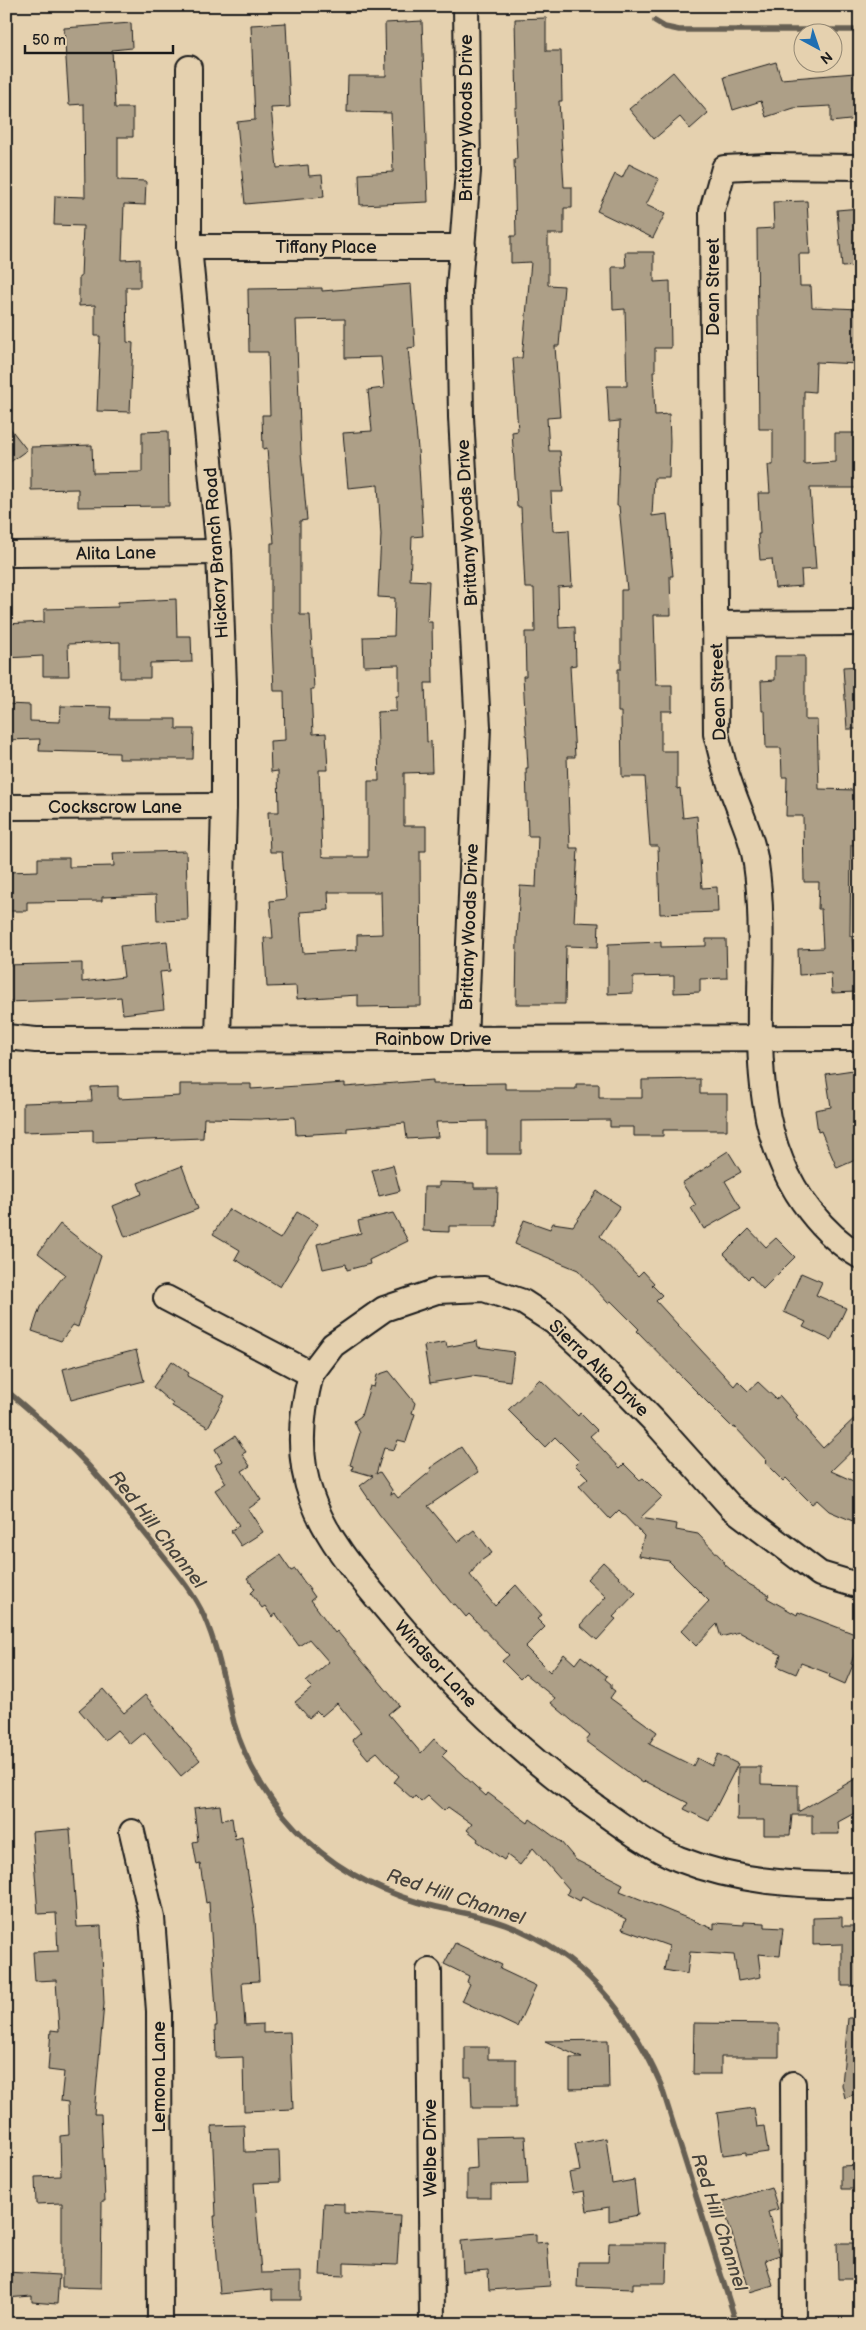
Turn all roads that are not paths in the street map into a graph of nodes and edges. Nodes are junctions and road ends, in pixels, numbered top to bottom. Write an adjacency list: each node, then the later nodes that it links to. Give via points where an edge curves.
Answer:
1 (466, 6): 5 (street, Brittany Woods Drive, via 468,171)
2 (188, 68): 4 (street, Hickory Branch Road)
3 (860, 167): 8 (street, Dean Street, via 724,168 712,211)
4 (189, 247): 5 (street, Tiffany Place); 6 (street, Hickory Branch Road)
5 (463, 247): 16 (street, Brittany Woods Drive, via 460,288 461,417 478,727)
6 (219, 552): 7 (street, Alita Lane); 10 (street, Hickory Branch Road)
7 (14, 554)
8 (715, 624): 9 (street); 13 (street, Dean Street, via 716,734 756,863 760,909)
9 (860, 624)
10 (224, 806): 11 (street, Cockscrow Lane); 15 (street, Hickory Branch Road)
11 (6, 807)
12 (6, 1036): 15 (street, Rainbow Drive, via 36,1040)
13 (761, 1038): 14 (street, Rainbow Drive); 16 (street, Rainbow Drive); 17 (street, Dean Street, via 763,1096 777,1151 796,1193 822,1226 844,1247)
14 (860, 1038)
15 (218, 1039): 16 (street, Rainbow Drive)
16 (465, 1040)
17 (860, 1256)
18 (166, 1298): 19 (street)
19 (311, 1374): 20 (street, Sierra Alta Drive, via 333,1345 384,1309 437,1291 484,1289 523,1302 554,1322 590,1356 731,1507 820,1574); 22 (street, Windsor Lane, via 303,1418 303,1460 311,1497 324,1525 345,1557 417,1647 517,1746 626,1829 678,1858 760,1882)
20 (860, 1586)
21 (132, 1832): 25 (street, Lemona Lane, via 152,1918 159,2011)
22 (860, 1885)
23 (429, 1971): 26 (street, Welbe Drive)
24 (792, 2084): 27 (street)
25 (160, 2324)
26 (432, 2324)
27 (794, 2324)

